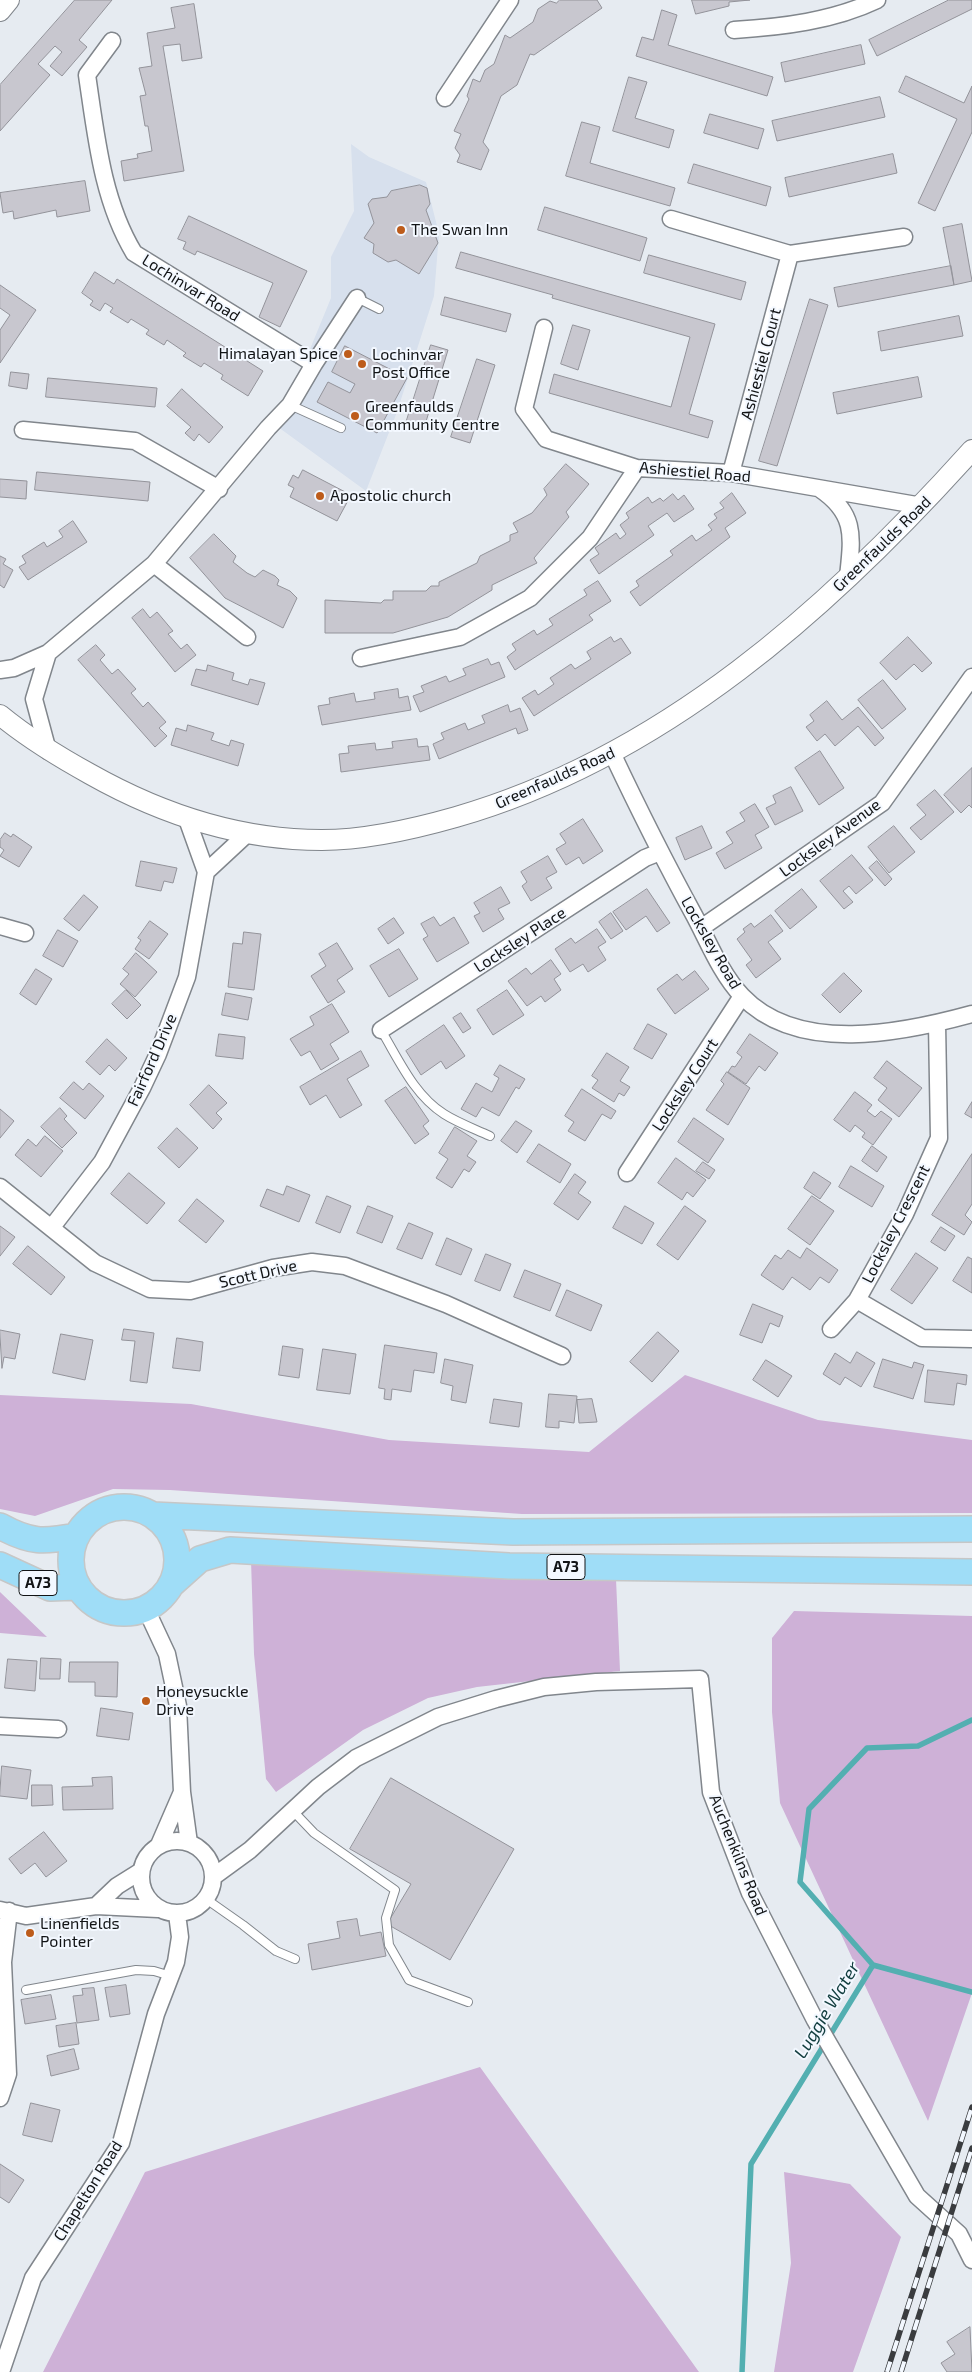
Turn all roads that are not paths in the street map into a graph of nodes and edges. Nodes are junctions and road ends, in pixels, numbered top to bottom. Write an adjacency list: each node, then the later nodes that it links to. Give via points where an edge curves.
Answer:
1 (510, 0): 5 (street)
2 (877, 0): 3 (street, via 826,17 775,27)
3 (734, 30)
4 (112, 41): 12 (street, Lochinvar Road, via 87,75 99,157 122,233 134,253)
5 (446, 98)
6 (672, 219): 8 (street)
7 (904, 237): 8 (street)
8 (790, 254): 18 (street, Ashiestiel Court)
9 (357, 298): 10 (lane); 12 (street)
10 (379, 309)
11 (544, 328): 17 (street, Ashiestiel Road, via 524,410 546,439)
12 (314, 364): 13 (street)
13 (290, 405): 14 (lane); 20 (street)
14 (341, 428)
15 (23, 430): 20 (street, via 135,441)
16 (972, 450): 21 (street, Greenfaulds Road)
17 (638, 468): 18 (street, Ashiestiel Road); 26 (street, via 590,538 530,598 460,637)
18 (731, 473): 19 (street, Ashiestiel Road)
19 (818, 488): 21 (street, Ashiestiel Road); 23 (street, via 832,497 848,520 851,529)
20 (219, 489): 22 (street)
21 (922, 506): 23 (street, Greenfaulds Road)
22 (154, 564): 24 (street); 25 (street)
23 (848, 577): 31 (street, Greenfaulds Road, via 765,651 707,695)
24 (247, 637)
25 (48, 653): 27 (street, via 14,668); 30 (street, via 34,699)
26 (361, 658)
27 (0, 670)
28 (972, 677): 37 (street, Locksley Avenue, via 882,803)
29 (0, 715): 30 (street, Greenfaulds Road)
30 (48, 751): 32 (street, Greenfaulds Road, via 120,792)
31 (612, 753): 33 (street, Greenfaulds Road, via 507,802 408,831 323,840); 34 (street, Locksley Road)
32 (187, 819): 33 (street, Greenfaulds Road); 35 (street, Fairford Drive)
33 (248, 834): 35 (street)
34 (660, 852): 37 (street, Locksley Road); 42 (street, Locksley Place, via 645,858)
35 (206, 872): 46 (street, Fairford Drive, via 187,977 158,1054 102,1162)
36 (0, 926): 38 (street)
37 (702, 928): 39 (street, Locksley Road)
38 (25, 933)
39 (742, 996): 41 (street, Locksley Road, via 768,1016 805,1031 859,1034); 44 (street, Locksley Court)
40 (972, 1014): 41 (street, Locksley Road)
41 (937, 1023): 47 (street, Locksley Crescent, via 939,1138 905,1214)
42 (382, 1030): 43 (lane, via 404,1070 430,1104 445,1115)
43 (490, 1136)
44 (627, 1173)
45 (0, 1187): 46 (street, Scott Drive)
46 (52, 1227): 50 (street, Scott Drive, via 95,1263 150,1289 190,1290 273,1268 312,1262 344,1266 446,1304)
47 (857, 1300): 48 (street); 49 (street, Locksley Crescent, via 922,1338)
48 (831, 1329)
49 (972, 1339)
50 (562, 1356)
51 (153, 1515): 53 (main road, A73, via 513,1532); 54 (main road, A73, via 125,1507 110,1509 85,1524); 57 (main road, via 165,1526 175,1546 177,1569)
52 (0, 1526): 54 (main road, via 43,1542)
53 (972, 1529)
54 (77, 1536): 58 (main road, A73, via 72,1570)
55 (0, 1565): 58 (main road, A73, via 50,1588)
56 (972, 1572): 57 (main road, A73, via 510,1566 230,1550 200,1559)
57 (172, 1584): 59 (main road, A73, via 161,1599)
58 (78, 1587): 59 (main road, A73, via 88,1599 108,1610 131,1613)
59 (146, 1609): 62 (street, via 167,1654 178,1706)
60 (0, 1726): 61 (street)
61 (58, 1729)
62 (182, 1792): 64 (street); 65 (street)
63 (293, 1811): 67 (street, via 250,1850); 77 (lane, via 314,1833 395,1890 386,1918 389,1945 409,1980); 79 (street, Auchenkilns Road, via 356,1758 438,1717 544,1687 700,1679 711,1792 750,1893 815,2020 916,2196 959,2234)
64 (189, 1843): 65 (street, via 179,1841); 67 (street, via 206,1856)
65 (159, 1845): 66 (street, via 144,1861)
66 (141, 1871): 69 (street, via 116,1886); 70 (street, via 144,1893)
67 (213, 1877): 68 (street)
68 (206, 1898): 72 (street, via 188,1912); 73 (lane, via 276,1951)
69 (96, 1906): 70 (street); 71 (street, via 26,1916)
70 (158, 1909): 72 (street)
71 (4, 1911): 76 (street)
72 (178, 1914): 74 (street, Chapelton Road, via 180,1937)
73 (295, 1960)
74 (171, 1976): 75 (lane, via 136,1970); 80 (street, Chapelton Road, via 156,2014 121,2143 33,2278)
75 (26, 1990)
76 (2, 1992): 78 (street, via 8,2074)
77 (468, 2002)
78 (0, 2098)
79 (972, 2260)
80 (1, 2372)

